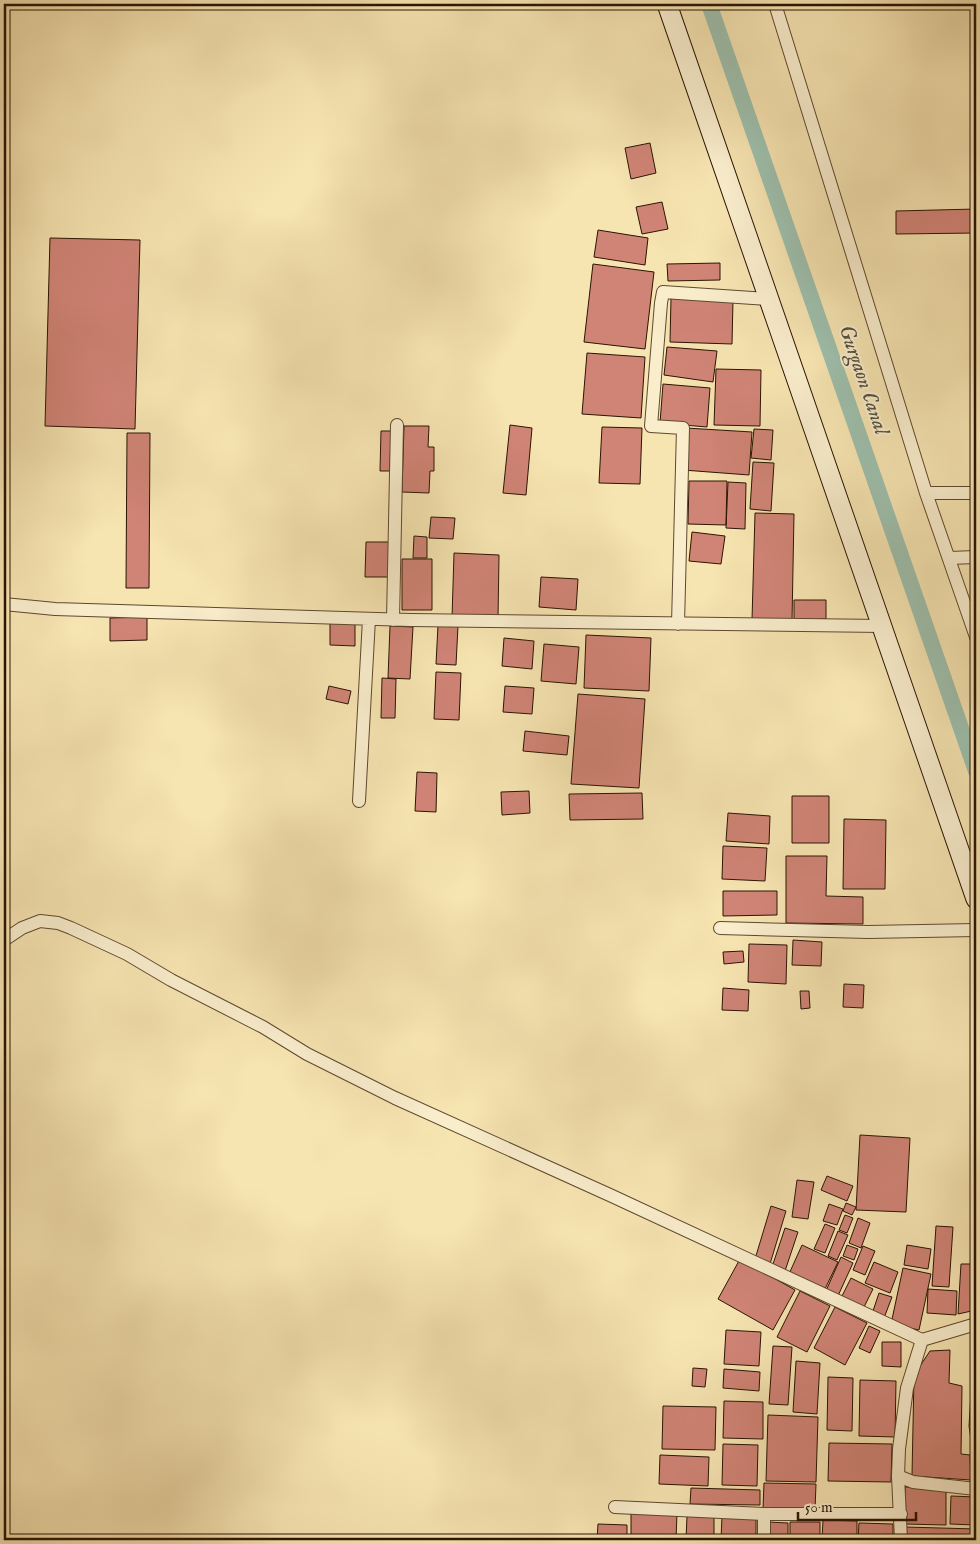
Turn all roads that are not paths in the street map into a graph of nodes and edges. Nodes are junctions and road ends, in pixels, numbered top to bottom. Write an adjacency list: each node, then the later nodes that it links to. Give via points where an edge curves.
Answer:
1 (667, 4): 3 (street)
2 (776, 4): 5 (street)
3 (769, 299): 12 (street, via 663,292 651,426 683,428); 13 (street)
4 (397, 425): 11 (street)
5 (926, 493): 6 (street); 8 (street)
6 (976, 493)
7 (976, 557): 8 (street)
8 (949, 558): 14 (street)
9 (4, 604): 10 (street, via 55,609)
10 (370, 619): 11 (street); 15 (street)
11 (393, 620): 12 (street)
12 (678, 624): 13 (street)
13 (883, 626): 16 (street)
14 (976, 637)
15 (360, 801)
16 (976, 899)
17 (720, 928): 18 (street, via 868,932)
18 (976, 930)
19 (4, 940): 21 (street, via 40,921 58,922 127,954 386,1094)
20 (976, 1326): 21 (street)
21 (922, 1340): 22 (street, via 907,1388)
22 (898, 1476): 23 (street, via 913,1482); 26 (street)
23 (976, 1489)
24 (615, 1507): 25 (street)
25 (764, 1514): 26 (street); 27 (street)
26 (901, 1514): 28 (street)
27 (764, 1540)
28 (901, 1540)

